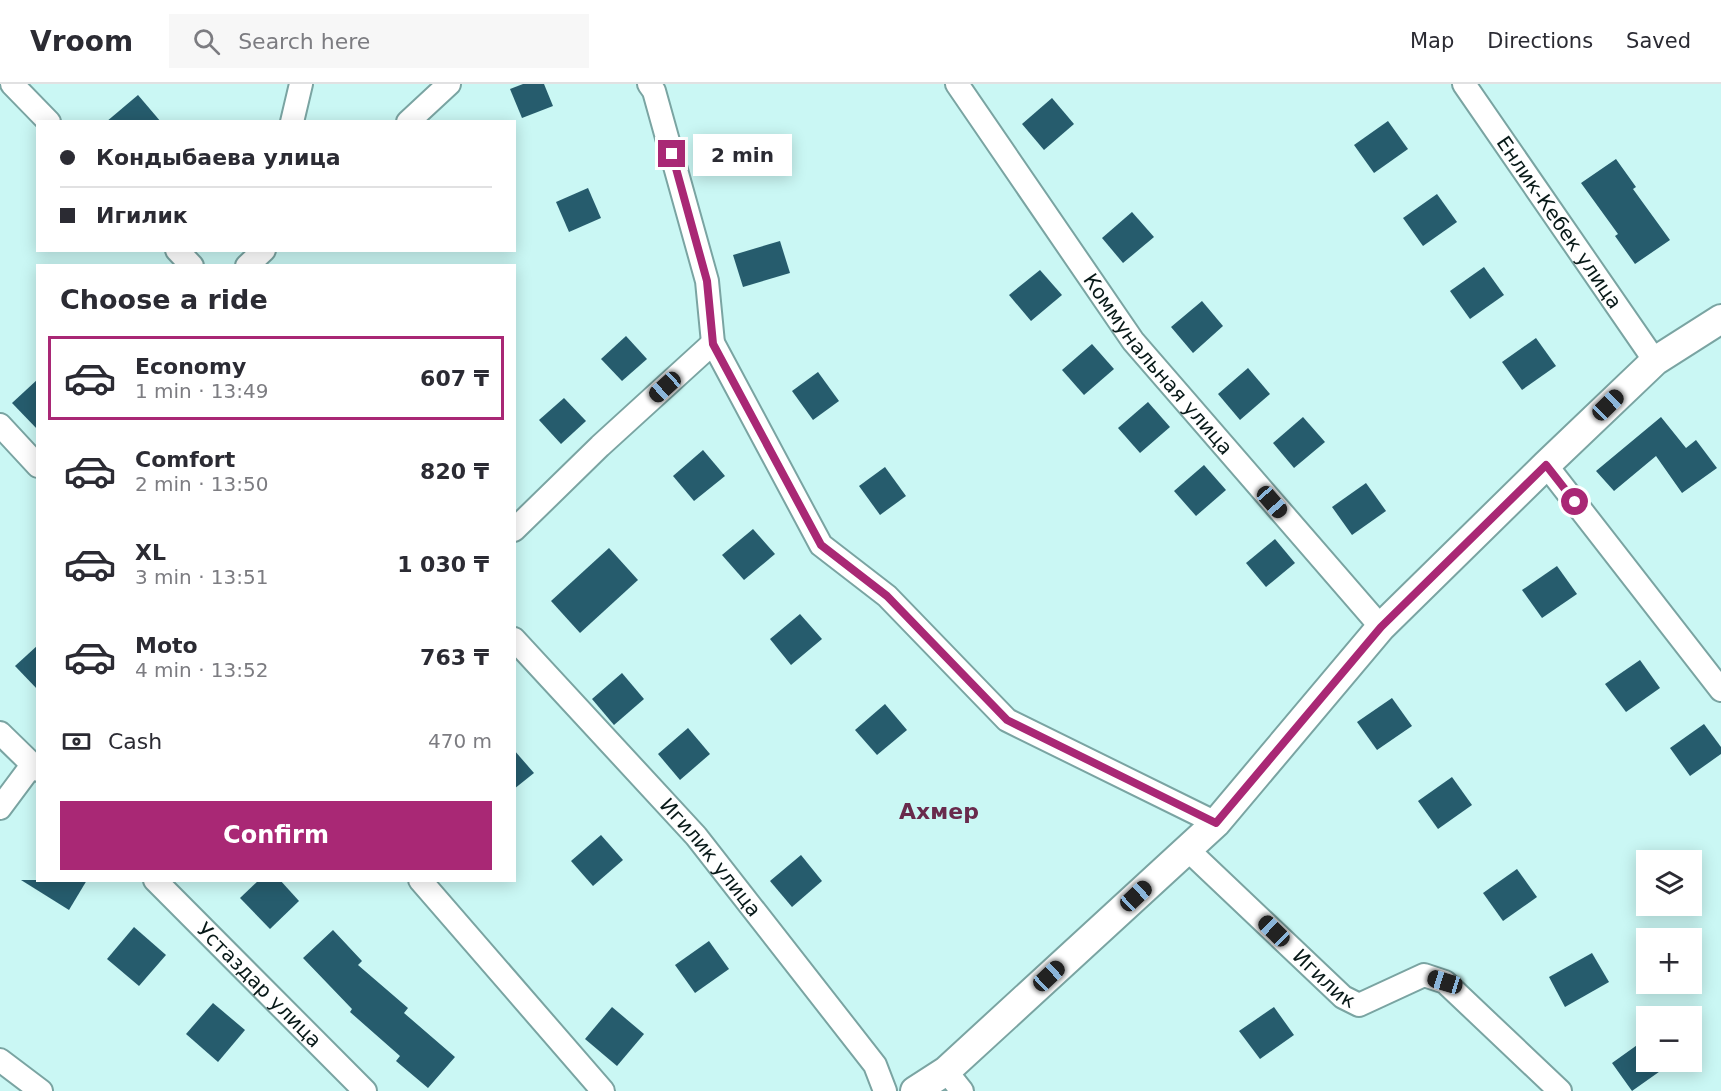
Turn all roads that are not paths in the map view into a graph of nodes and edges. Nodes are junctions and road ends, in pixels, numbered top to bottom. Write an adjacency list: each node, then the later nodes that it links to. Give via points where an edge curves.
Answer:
1 (12, 84): 7 (street)
2 (301, 84): 8 (street)
3 (449, 84): 9 (street)
4 (649, 84): 15 (street, via 707,281)
5 (957, 84): 21 (street, Коммунальная улица, via 1132,341)
6 (1464, 84): 16 (street, Енлик-Кебек улица)
7 (47, 120)
8 (292, 120)
9 (410, 120)
10 (179, 252): 12 (street)
11 (262, 252): 13 (street)
12 (190, 264)
13 (249, 264)
14 (1721, 319): 16 (street)
15 (713, 344): 20 (street); 27 (street, via 821,545 887,596 1007,720)
16 (1655, 361): 19 (street)
17 (0, 425): 18 (street)
18 (36, 464)
19 (1546, 465): 21 (street); 23 (street)
20 (516, 528)
21 (1381, 627): 27 (street)
22 (516, 641): 36 (street, Игилик улица, via 696,836 875,1065)
23 (1721, 690)
24 (0, 733): 25 (street)
25 (35, 767): 26 (street)
26 (0, 808)
27 (1216, 823): 28 (street)
28 (1187, 849): 32 (street); 38 (street, Игилик, via 1343,997 1359,1005 1424,975 1445,982)
29 (157, 882): 34 (street, Устаздар улица)
30 (422, 882): 35 (street)
31 (0, 1060): 33 (street)
32 (954, 1081): 37 (street)
33 (41, 1091)
34 (365, 1091)
35 (603, 1091)
36 (885, 1091)
37 (915, 1091)
38 (1560, 1091)

